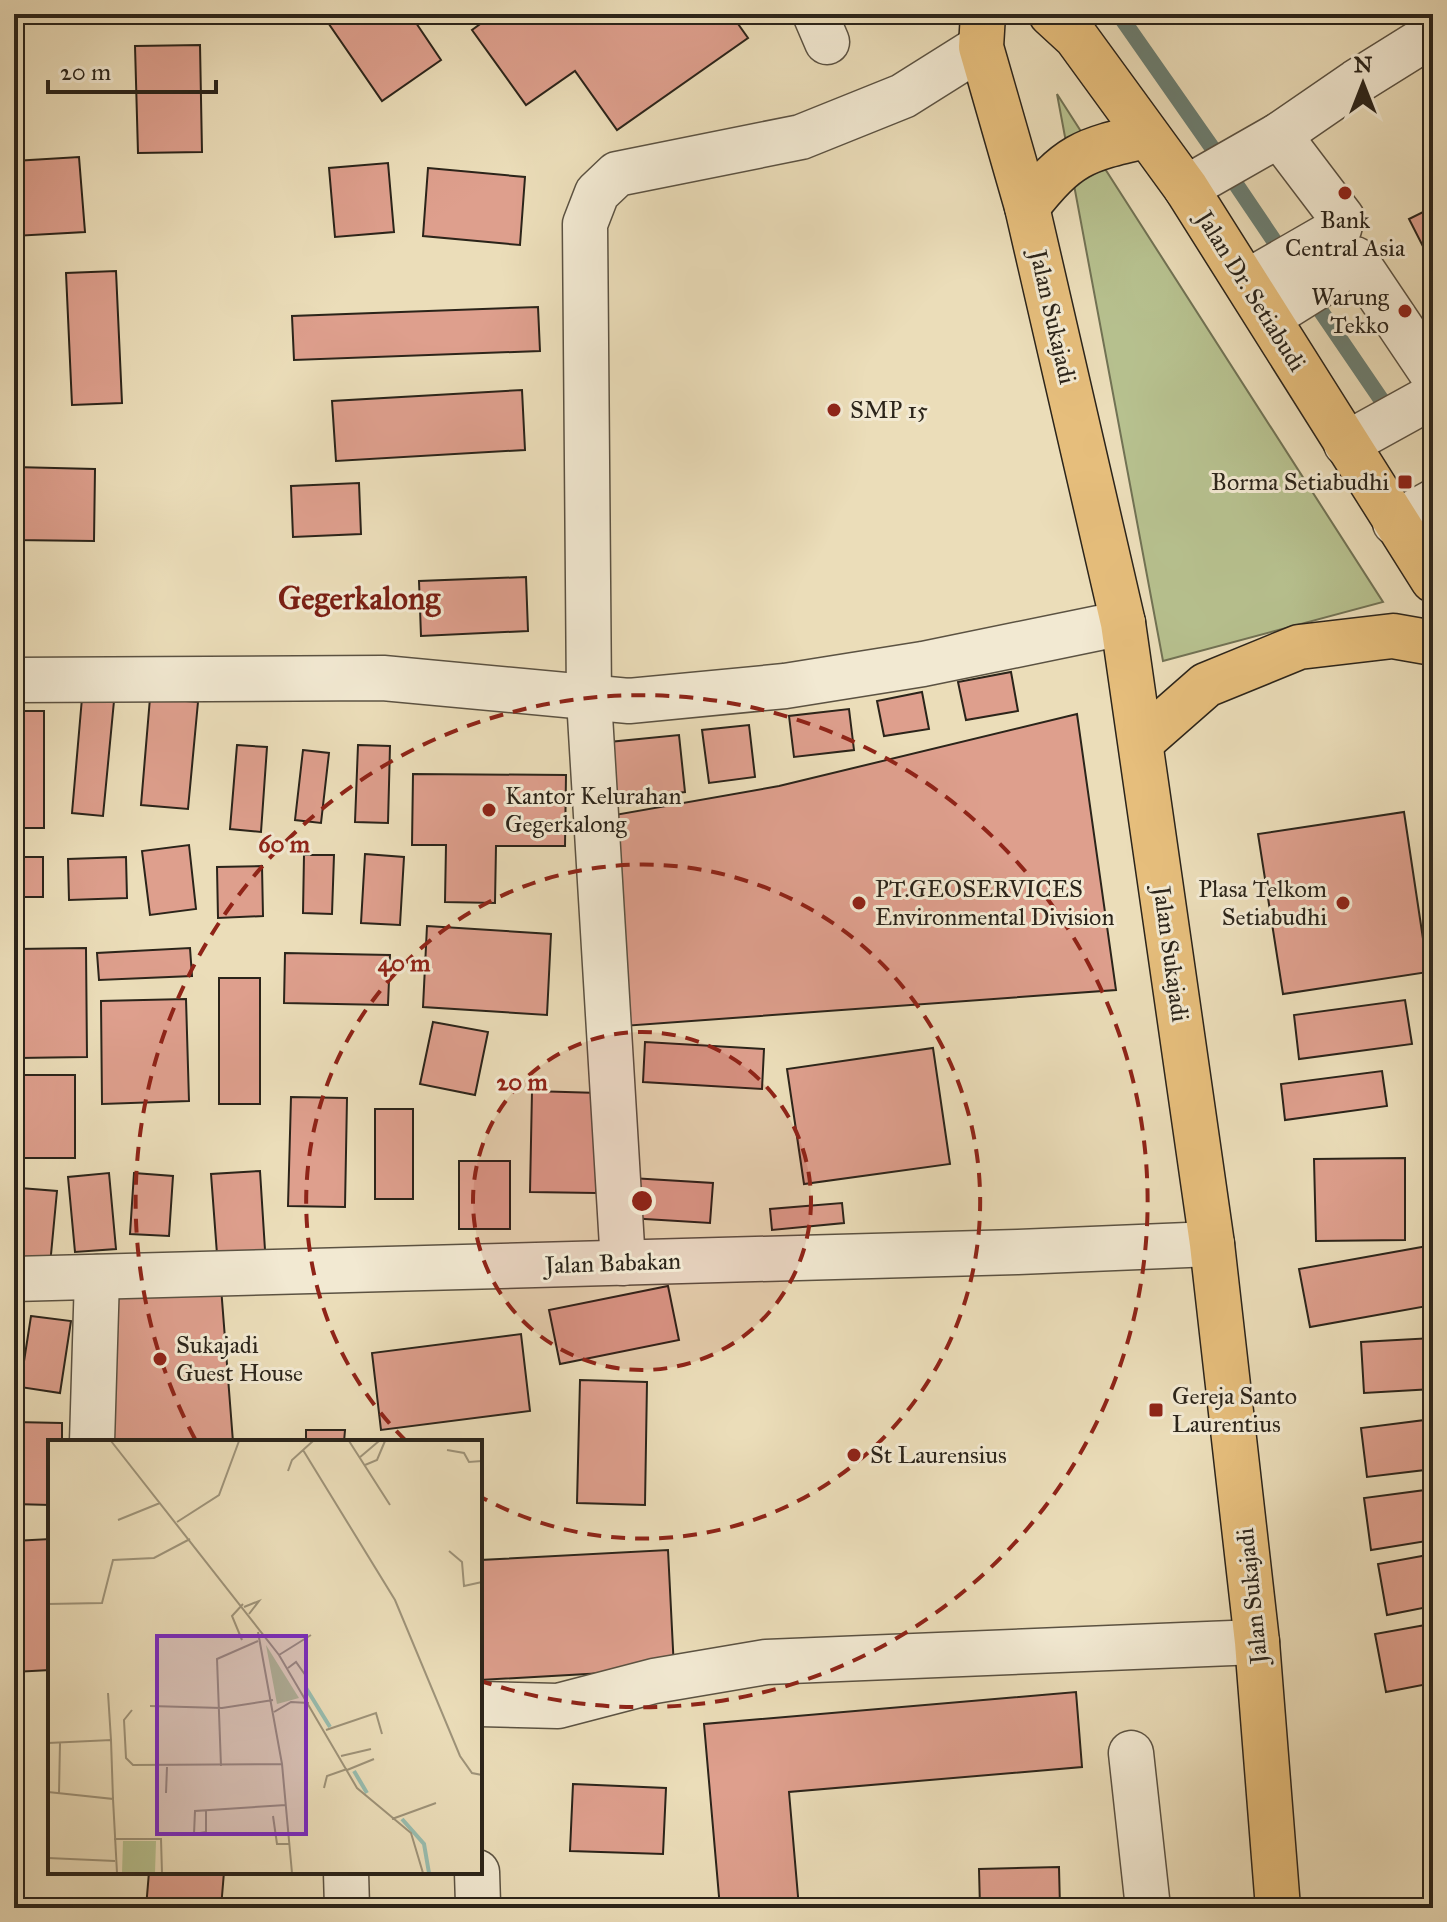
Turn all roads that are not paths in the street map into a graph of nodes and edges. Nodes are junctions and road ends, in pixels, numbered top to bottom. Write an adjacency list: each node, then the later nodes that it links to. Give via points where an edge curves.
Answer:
1 (1051, 14): 5 (main road, Jalan Dr. Setiabudi, via 1076,37)
2 (982, 31): 7 (main road, Jalan Sukajadi); 18 (street, via 903,96 801,137 617,174 597,193 585,224)
3 (1433, 34): 4 (street)
4 (1279, 135): 6 (street); 8 (street, via 1342,218 1339,229)
5 (1146, 136): 6 (main road, Jalan Dr. Setiabudi); 7 (main road, via 1080,153 1053,174)
6 (1186, 188): 8 (main road, Jalan Dr. Setiabudi)
7 (1027, 207): 15 (main road, Jalan Sukajadi)
8 (1258, 299): 9 (street, via 1317,287 1355,259); 11 (main road, Jalan Dr. Setiabudi)
9 (1433, 375)
10 (1433, 396): 11 (street)
11 (1346, 444): 13 (main road, Jalan Dr. Setiabudi)
12 (1433, 502): 13 (street)
13 (1395, 523): 14 (main road, Jalan Dr. Setiabudi)
14 (1433, 580)
15 (1123, 623): 18 (street, via 785,686 629,701); 19 (main road, Jalan Sukajadi)
16 (1433, 643): 19 (main road, via 1393,636 1299,647 1206,685)
17 (14, 680): 18 (street, via 383,678)
18 (589, 699): 21 (street)
19 (1141, 742): 20 (main road, Jalan Sukajadi)
20 (1212, 1244): 21 (street, Jalan Babakan); 25 (main road, Jalan Sukajadi)
21 (623, 1263): 22 (street, Jalan Babakan)
22 (97, 1277): 23 (street, Jalan Babakan); 24 (street)
23 (14, 1279)
24 (92, 1440)
25 (1257, 1642): 26 (street, via 766,1662 654,1681 558,1706); 33 (main road, Jalan Sukajadi)
26 (482, 1704)
27 (1131, 1753): 32 (street)
28 (346, 1874): 30 (street)
29 (477, 1874): 31 (street)
30 (347, 1908)
31 (475, 1908)
32 (1148, 1908)
33 (1278, 1908)

